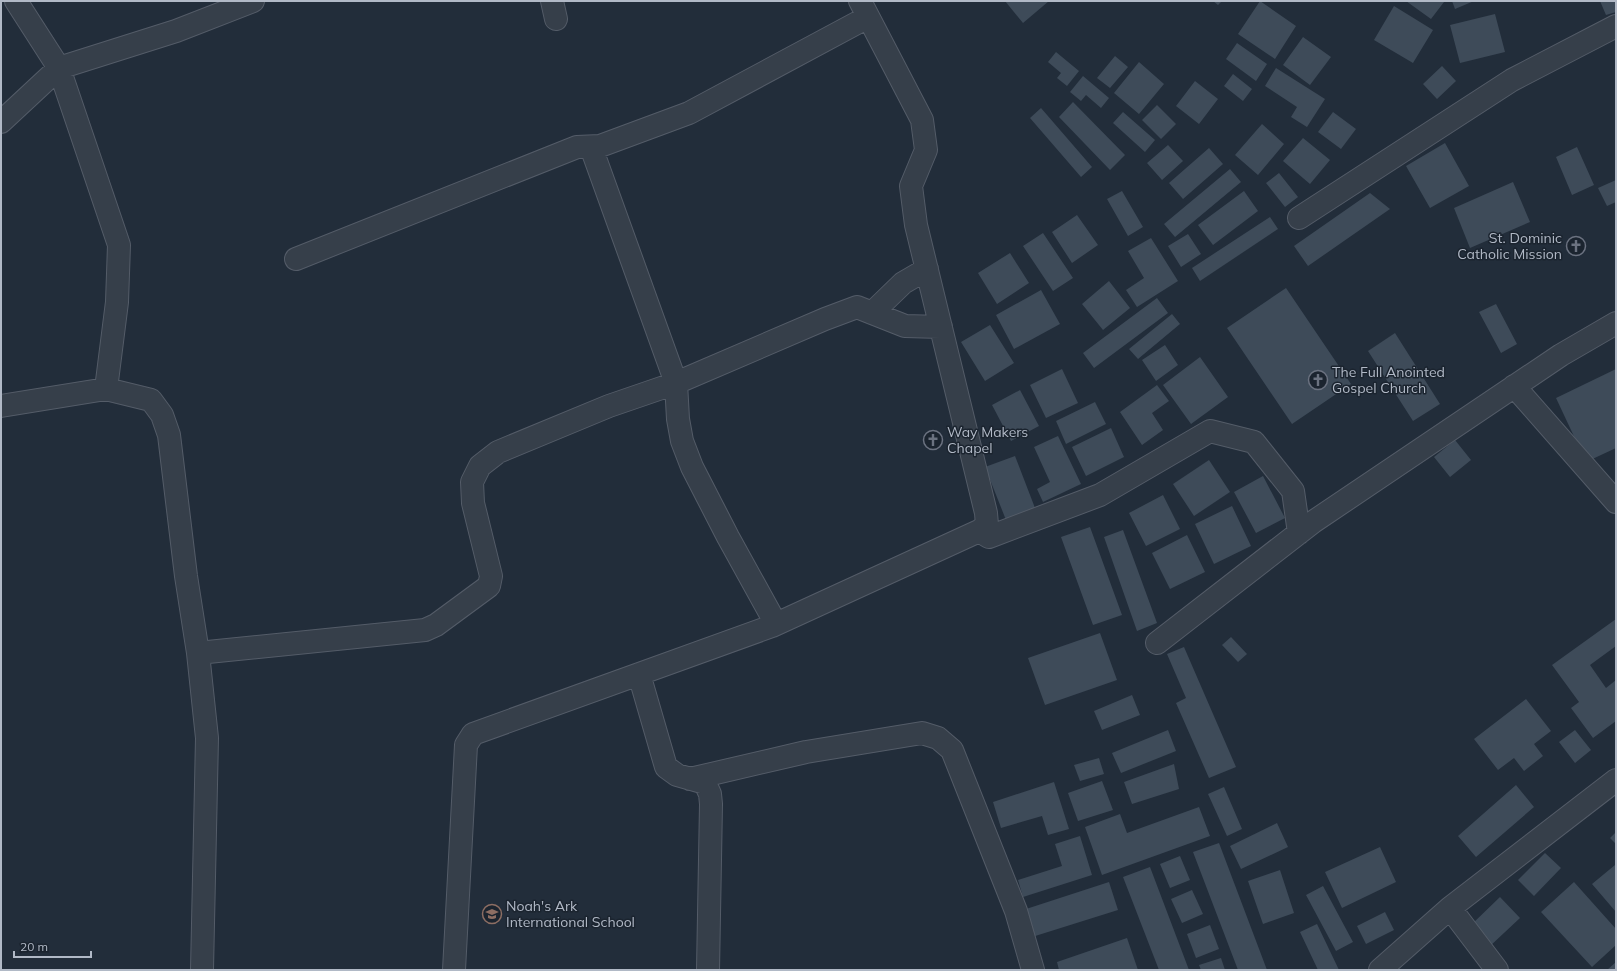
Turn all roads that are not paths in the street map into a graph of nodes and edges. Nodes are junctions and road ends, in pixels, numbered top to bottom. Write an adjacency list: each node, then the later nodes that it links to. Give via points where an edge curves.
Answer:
1 (16, 1): 5 (street)
2 (254, 1): 5 (street, via 176,31)
3 (864, 9): 7 (street, via 689,113 600,146); 10 (street, via 922,120 926,150 911,186 916,224)
4 (1616, 26): 8 (street, via 1512,80)
5 (59, 68): 6 (street); 16 (street, via 119,245 116,302)
6 (1, 122)
7 (591, 147): 9 (street, via 577,148); 14 (street)
8 (1299, 218)
9 (296, 260)
10 (927, 268): 11 (street, via 903,283); 13 (street)
11 (872, 313): 13 (street, via 906,326); 14 (street, via 857,307)
12 (1616, 323): 15 (street)
13 (941, 327): 19 (street, via 986,513 987,525)
14 (676, 383): 21 (street, via 682,441 692,467); 23 (street, via 609,406 498,452 480,466 472,482 474,503 491,576 489,586 436,625 425,630)
15 (1514, 386): 18 (street); 20 (street)
16 (106, 389): 17 (street); 23 (street, via 151,400 162,415 170,435 186,576)
17 (1, 406)
18 (1616, 502)
19 (979, 531): 20 (street, via 989,537 1100,495 1210,431 1254,442 1293,491); 21 (street)
20 (1299, 533): 22 (street)
21 (776, 624): 24 (street)
22 (1157, 643)
23 (198, 653): 28 (street, via 207,738)
24 (639, 674): 25 (street, via 666,767 677,775); 29 (street, via 473,734 466,745)
25 (690, 779): 30 (street, via 705,783 710,794); 31 (street, via 806,752 922,733 938,738 952,750 1016,911)
26 (1616, 780): 27 (street)
27 (1450, 908): 32 (street); 33 (street)
28 (202, 970)
29 (454, 970)
30 (708, 970)
31 (1033, 970)
32 (1380, 970)
33 (1498, 970)

